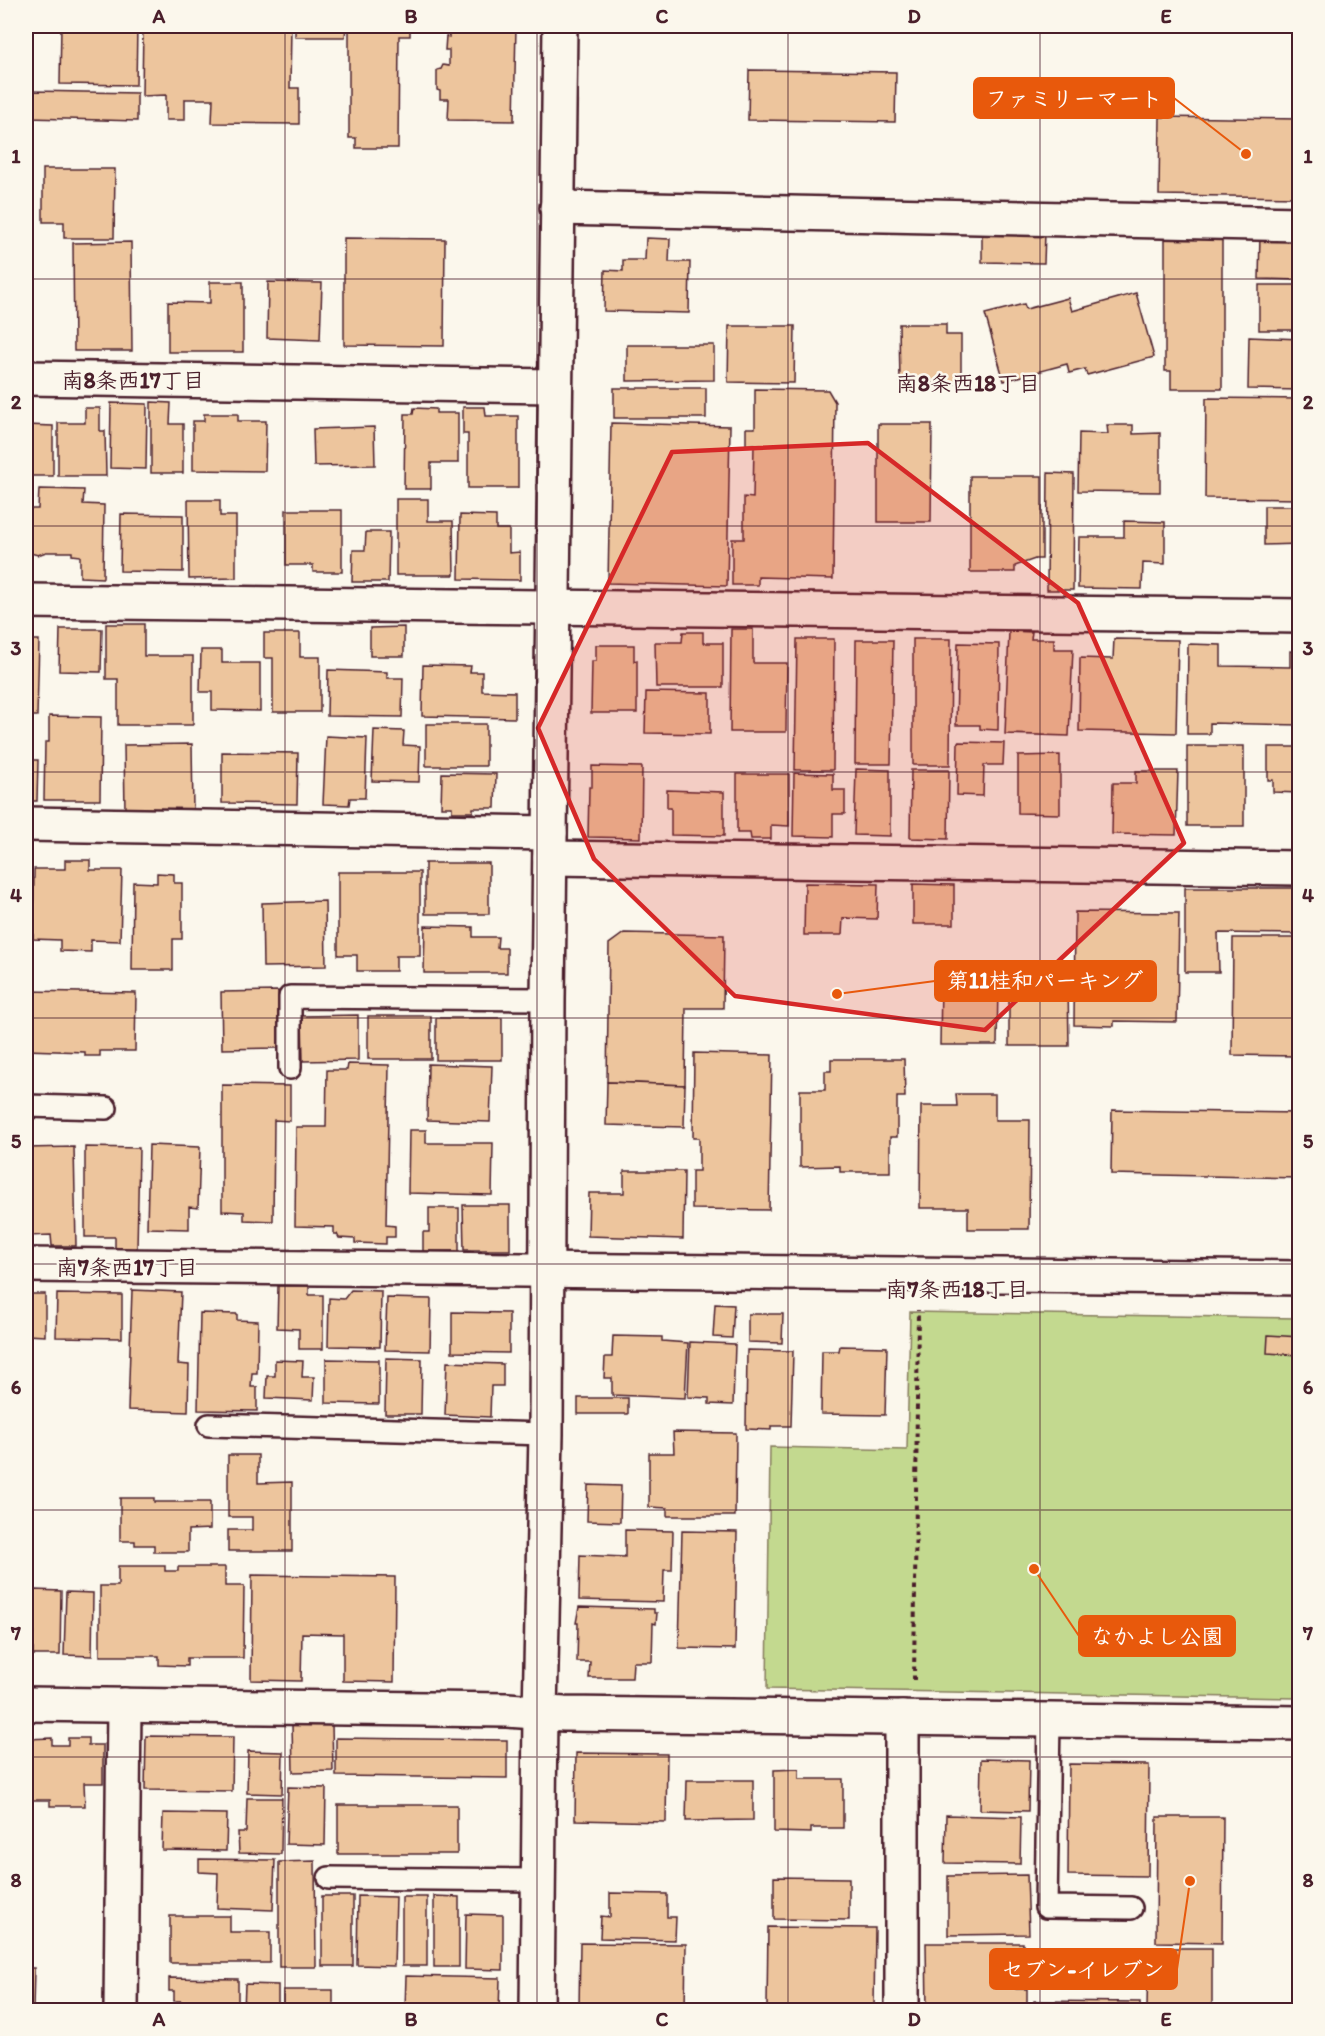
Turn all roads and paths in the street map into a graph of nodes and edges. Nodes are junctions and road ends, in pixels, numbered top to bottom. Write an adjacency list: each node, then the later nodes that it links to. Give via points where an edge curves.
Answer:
1 (560, 26): 2 (street)
2 (558, 208): 3 (street); 5 (street)
3 (1299, 224)
4 (26, 378): 5 (street)
5 (555, 386): 7 (street)
6 (26, 601): 7 (street)
7 (553, 607): 8 (street); 10 (street)
8 (1299, 616)
9 (26, 824): 10 (street)
10 (550, 845): 11 (street); 12 (street)
11 (1299, 868)
12 (548, 999): 13 (lane, via 290,997); 17 (street)
13 (290, 1068)
14 (26, 1106): 15 (lane)
15 (106, 1108)
16 (26, 1265): 17 (street)
17 (546, 1272): 18 (street); 21 (street)
18 (1299, 1278)
19 (918, 1302): 24 (path)
20 (209, 1425): 21 (lane)
21 (546, 1434): 25 (street)
22 (26, 1704): 23 (street)
23 (124, 1705): 25 (street); 31 (street)
24 (908, 1705): 25 (street); 26 (street); 33 (street)
25 (540, 1713): 29 (street)
26 (1049, 1719): 27 (street); 30 (lane, via 1046,1907)
27 (1299, 1723)
28 (329, 1878): 29 (lane)
29 (539, 1880): 32 (street)
30 (1131, 1908)
31 (121, 2010)
32 (537, 2010)
33 (902, 2010)

